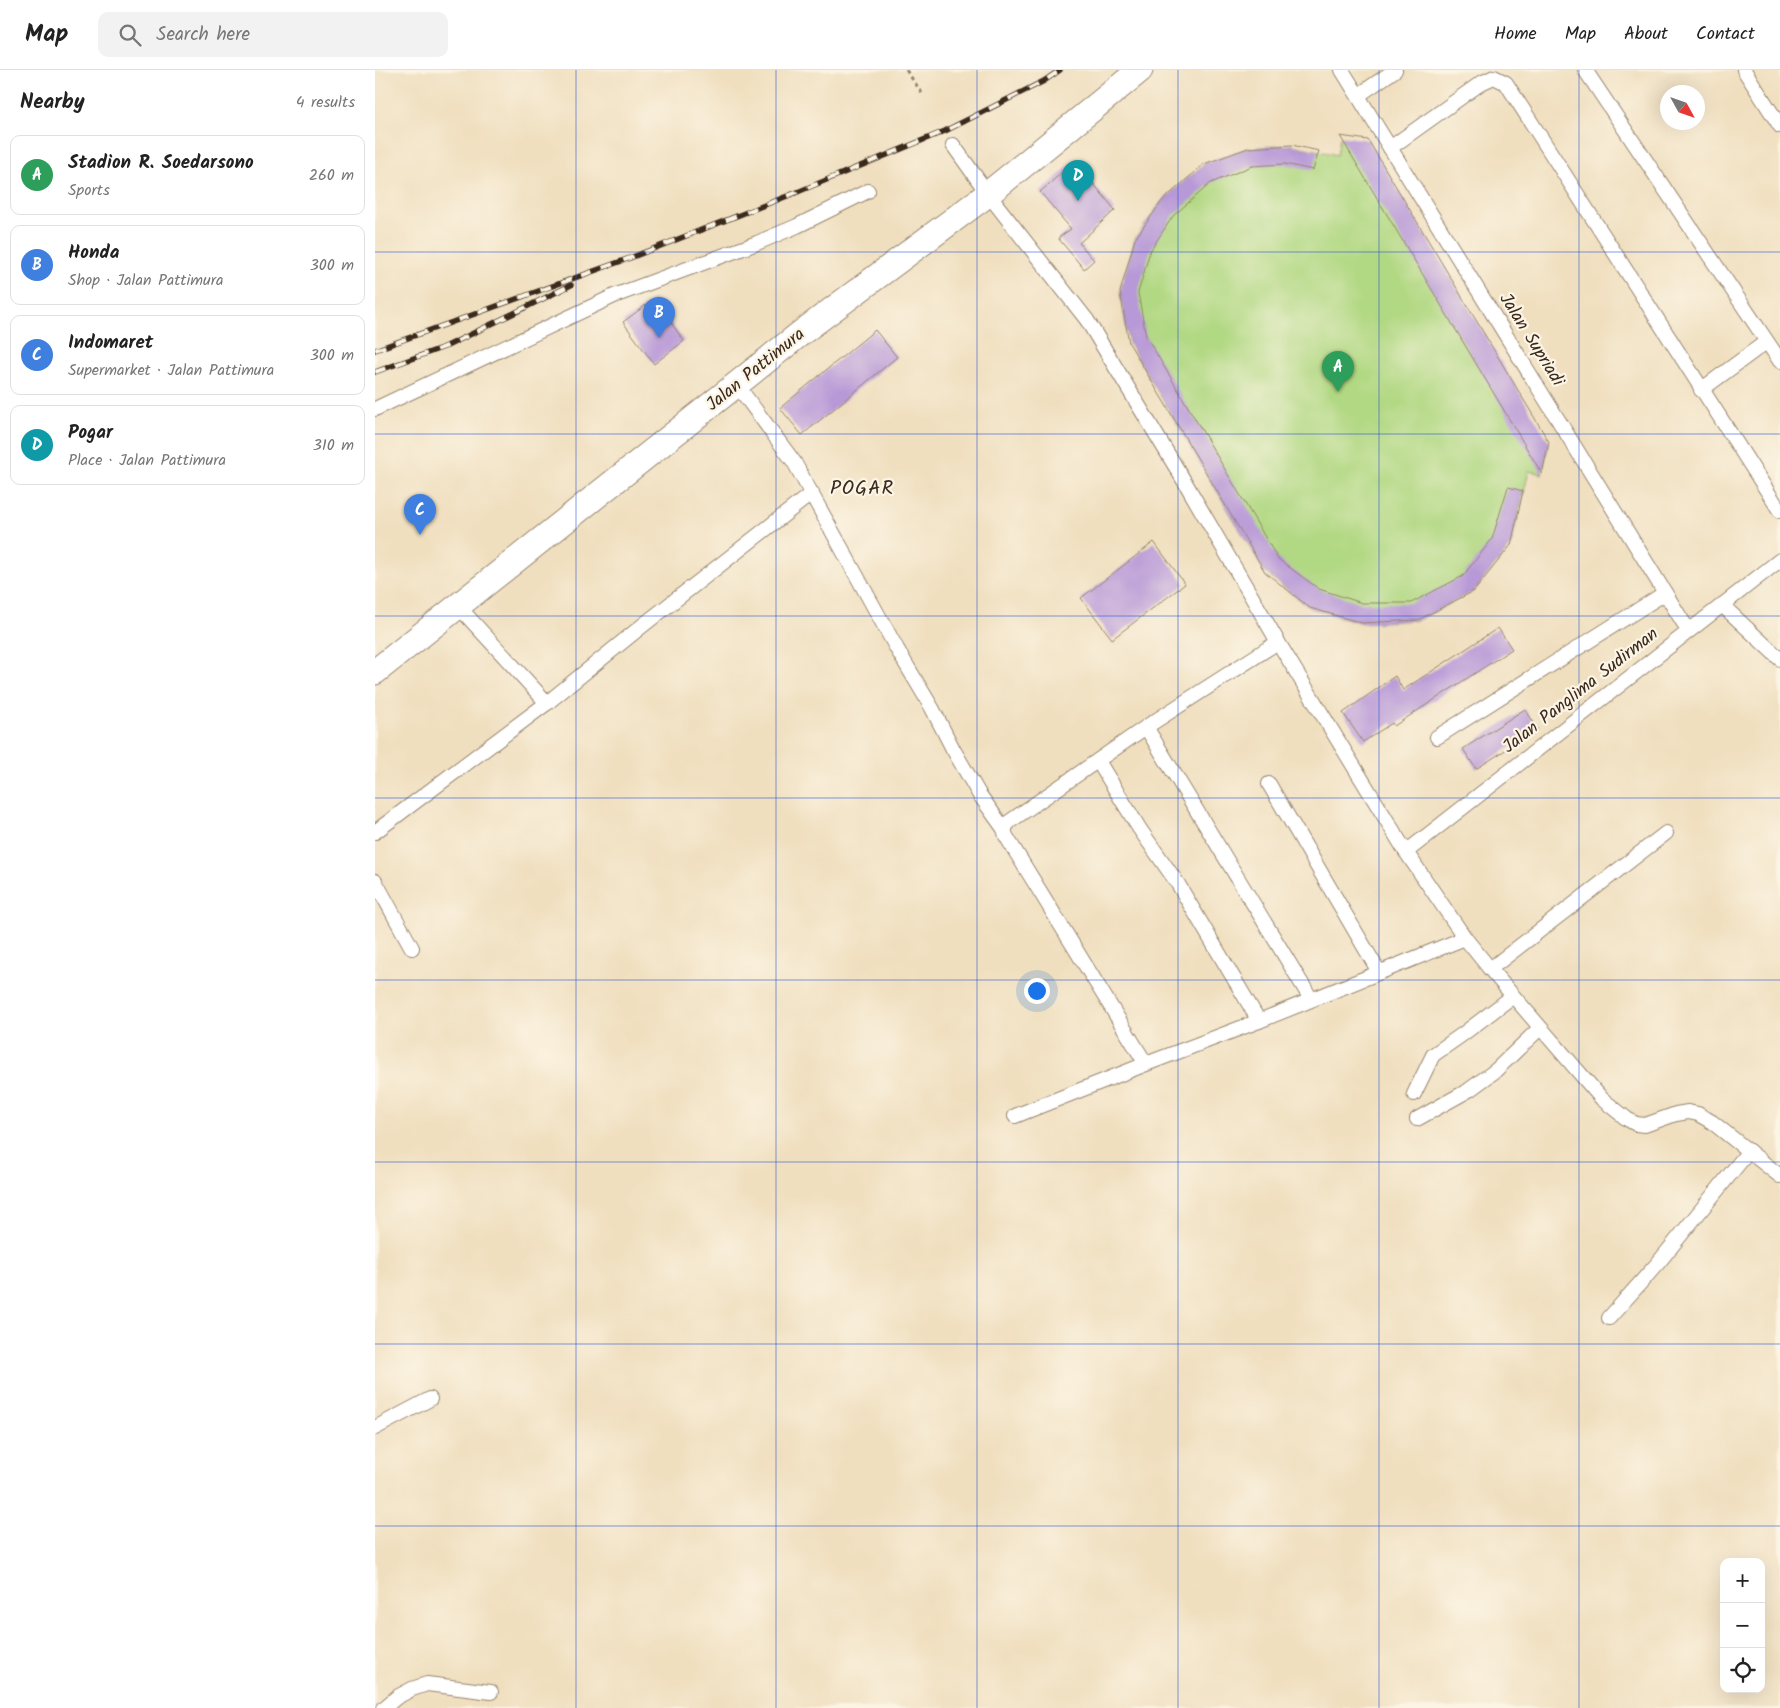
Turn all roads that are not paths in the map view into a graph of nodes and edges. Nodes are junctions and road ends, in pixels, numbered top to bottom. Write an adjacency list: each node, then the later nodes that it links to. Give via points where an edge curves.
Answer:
1 (1140, 70): 11 (highway, Jalan Pattimura)
2 (1343, 70): 6 (street, Jalan Supriadi)
3 (1395, 70): 6 (street)
4 (1585, 70): 12 (street)
5 (1744, 70): 7 (street)
6 (1359, 95): 9 (street, Jalan Supriadi)
7 (1780, 126)
8 (953, 145): 11 (street)
9 (1390, 148): 15 (street, via 1481,83 1494,77 1506,82); 20 (street, Jalan Supriadi)
10 (868, 191): 16 (street, via 757,243 614,296)
11 (988, 194): 14 (highway, Jalan Pattimura, via 801,333); 24 (street, via 1087,320)
12 (1766, 342): 13 (street); 15 (street)
13 (1780, 361)
14 (737, 385): 17 (street, via 794,462); 22 (highway, Jalan Pattimura)
15 (1701, 390): 18 (street)
16 (375, 409)
17 (812, 493): 27 (street); 32 (street, via 953,750)
18 (1780, 511)
19 (1780, 560): 21 (street, Jalan Panglima Sudirman)
20 (1665, 593): 23 (street, Jalan Supriadi); 29 (street)
21 (1722, 605): 23 (street, Jalan Panglima Sudirman); 25 (street)
22 (458, 606): 26 (highway, Jalan Pattimura); 27 (street)
23 (1688, 630): 35 (street, Jalan Panglima Sudirman)
24 (1278, 642): 28 (street); 35 (street)
25 (1780, 659)
26 (375, 672)
27 (547, 703): 33 (street)
28 (1146, 727): 30 (street); 42 (street)
29 (1437, 737)
30 (1099, 761): 32 (street, via 1009,822); 43 (street, via 1139,828 1178,884)
31 (1269, 784): 40 (street)
32 (1004, 829): 45 (street)
33 (375, 832)
34 (1667, 833): 39 (street)
35 (1406, 852): 37 (street)
36 (375, 881): 38 (street)
37 (1465, 938): 39 (street); 40 (street)
38 (412, 948)
39 (1490, 969): 41 (street)
40 (1379, 972): 42 (street)
41 (1513, 996): 44 (street); 46 (street, via 1433,1054)
42 (1311, 999): 43 (street)
43 (1259, 1021): 45 (street)
44 (1540, 1028): 48 (street, via 1495,1071 1469,1090); 49 (street, via 1603,1099 1627,1119 1645,1125 1676,1114 1698,1114)
45 (1146, 1064): 47 (street)
46 (1414, 1094)
47 (1015, 1116)
48 (1417, 1119)
49 (1749, 1151): 50 (street); 51 (street)
50 (1780, 1176)
51 (1609, 1318)
52 (431, 1399): 53 (street)
53 (375, 1428)
54 (491, 1692): 55 (street, via 427,1684 397,1697)
55 (384, 1708)

